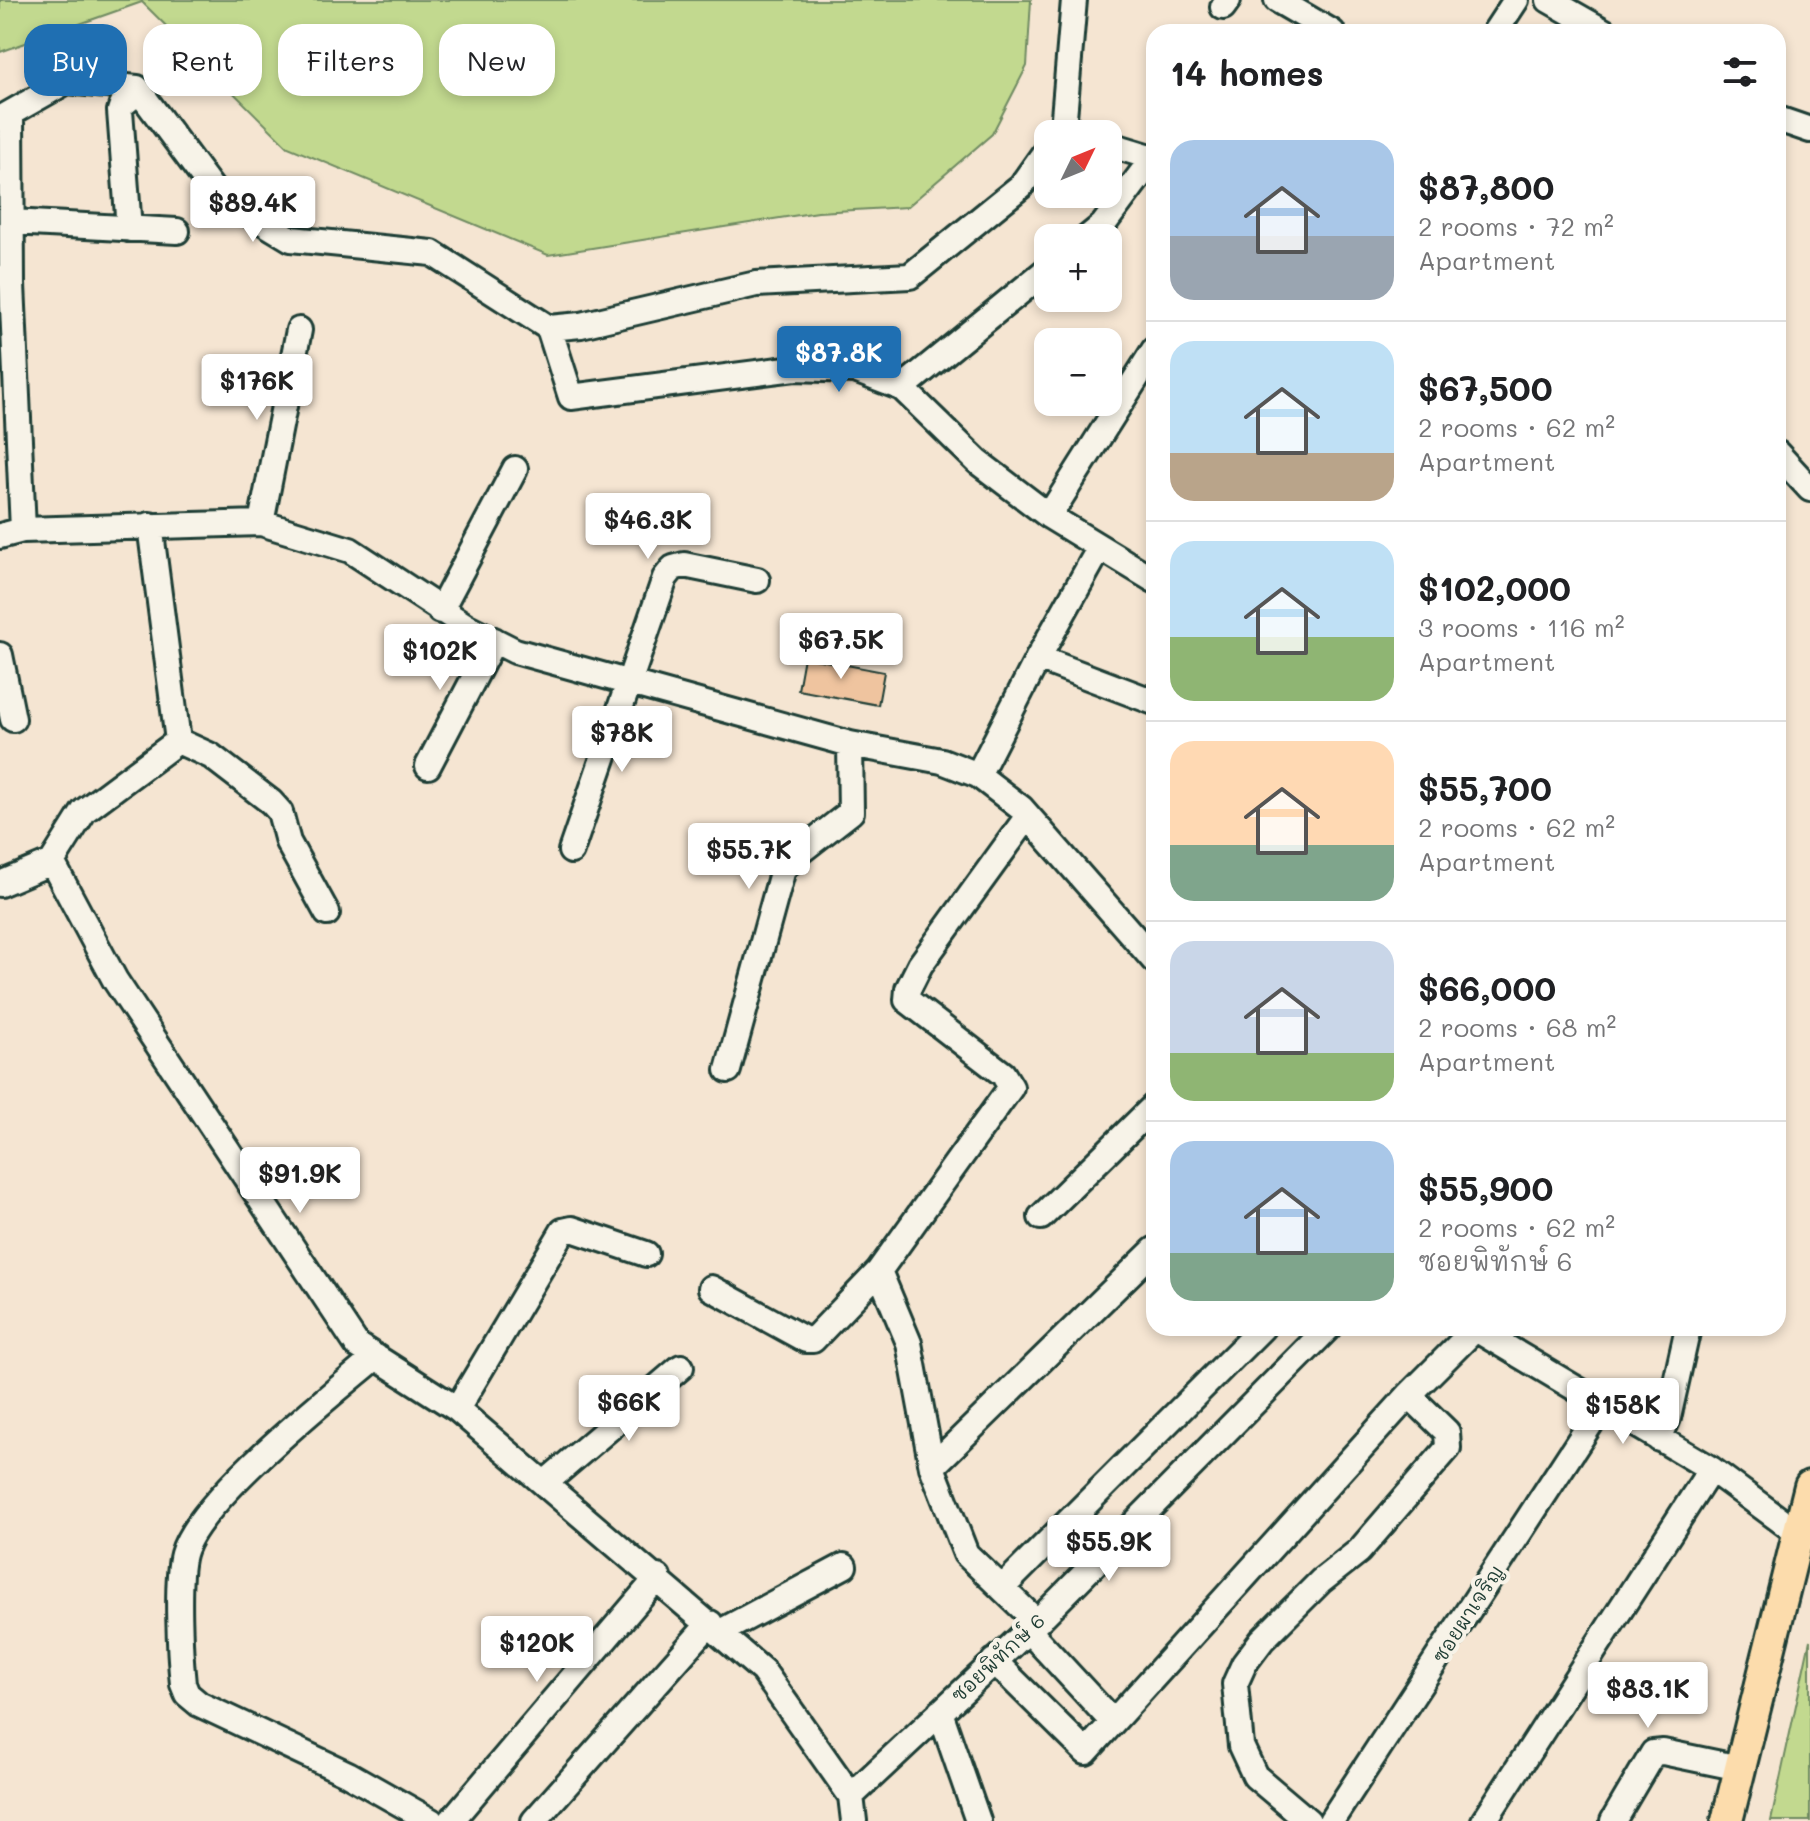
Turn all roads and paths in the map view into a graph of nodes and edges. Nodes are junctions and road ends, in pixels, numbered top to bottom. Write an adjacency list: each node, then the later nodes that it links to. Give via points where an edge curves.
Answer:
1 (1074, 0): 10 (street)
2 (1277, 0): 5 (street)
3 (1516, 0): 6 (street)
4 (1549, 0): 7 (street)
5 (1318, 24)
6 (1500, 24)
7 (1591, 24)
8 (139, 91): 9 (street, via 67,81); 19 (street, via 120,111); 22 (street, via 215,193 291,239 432,253)
9 (6, 116): 17 (street)
10 (1063, 120)
11 (1786, 122): 12 (street)
12 (1810, 130)
13 (1122, 148): 14 (street)
14 (1146, 156)
15 (1146, 169): 18 (street)
16 (1034, 170): 22 (street, via 910,276 756,284)
17 (12, 222): 19 (street); 32 (street)
18 (1104, 224)
19 (129, 229): 20 (street)
20 (177, 231)
21 (1034, 280): 25 (street)
22 (549, 328): 25 (street, via 571,397 795,368 855,370)
23 (299, 330): 30 (street)
24 (1146, 363): 29 (street)
25 (902, 388): 29 (street, via 978,462)
26 (1786, 464): 28 (street)
27 (515, 469): 36 (street)
28 (1810, 489)
29 (1049, 516): 33 (street)
30 (261, 523): 31 (street); 36 (street, via 350,550)
31 (150, 525): 32 (street); 43 (street)
32 (12, 533)
33 (1099, 549): 34 (street); 39 (street)
34 (1146, 575)
35 (757, 580): 40 (street, via 684,565 673,568)
36 (440, 611): 37 (street)
37 (494, 640): 40 (street, via 515,651); 45 (street)
38 (0, 655): 42 (street)
39 (1038, 658): 41 (street); 46 (street)
40 (627, 683): 44 (street); 48 (street)
41 (1146, 699)
42 (13, 719)
43 (178, 741): 49 (street, via 84,811); 51 (street, via 225,764 280,812 288,842)
44 (850, 744): 46 (street, via 942,761); 53 (street, via 851,812 783,869)
45 (428, 766)
46 (978, 775): 47 (street)
47 (1028, 816): 52 (street); 58 (street, via 920,965 907,1000 1003,1074 1011,1087)
48 (571, 851)
49 (52, 862): 50 (street); 65 (street, via 115,980 357,1345)
50 (0, 884)
51 (327, 913)
52 (1146, 951)
53 (728, 1070)
54 (1146, 1114): 55 (street)
55 (1041, 1217)
56 (646, 1254): 69 (street, via 572,1229 563,1231)
57 (1146, 1258): 71 (street)
58 (879, 1271): 59 (street, via 813,1340); 71 (street, via 909,1343)
59 (711, 1288)
60 (1254, 1336): 78 (street)
61 (1320, 1336): 79 (street, ซอยพิทักษ์ 6)
62 (1466, 1336): 67 (street)
63 (1487, 1336): 68 (street)
64 (1686, 1336): 70 (street)
65 (376, 1357): 69 (street); 86 (street, via 265,1453 191,1535 182,1555 183,1684 199,1704 348,1774)
66 (681, 1367): 73 (street)
67 (1409, 1395): 83 (street); 91 (street, via 1447,1432 1448,1448 1359,1551 1262,1640 1235,1684 1241,1746 1255,1776)
68 (1602, 1406): 70 (street); 92 (street, ซอยผาเจริญ)
69 (457, 1409): 73 (street)
70 (1659, 1439): 72 (street)
71 (932, 1467): 78 (street, via 966,1554)
72 (1711, 1469): 75 (street); 93 (street)
73 (545, 1483): 77 (street)
74 (1810, 1486): 75 (main road)
75 (1804, 1536): 84 (main road)
76 (844, 1566): 80 (street)
77 (658, 1577): 80 (street); 87 (street)
78 (1002, 1588): 79 (street)
79 (1033, 1626): 81 (street, ซอยพิทักษ์ 6); 83 (street)
80 (715, 1627): 85 (street, via 763,1671); 88 (street)
81 (994, 1661): 82 (street, ซอยพิทักษ์ 6); 83 (street, via 1086,1752)
82 (940, 1712): 85 (street, ซอยพิทักษ์ 6); 90 (street)
83 (1112, 1721)
84 (1740, 1768): 94 (street, via 1653,1753); 95 (main road)
85 (851, 1796): 89 (street)
86 (431, 1821)
87 (451, 1821)
88 (534, 1821)
89 (854, 1821)
90 (978, 1821)
91 (1308, 1821)
92 (1331, 1821)
93 (1484, 1821)
94 (1613, 1821)
95 (1727, 1821)

